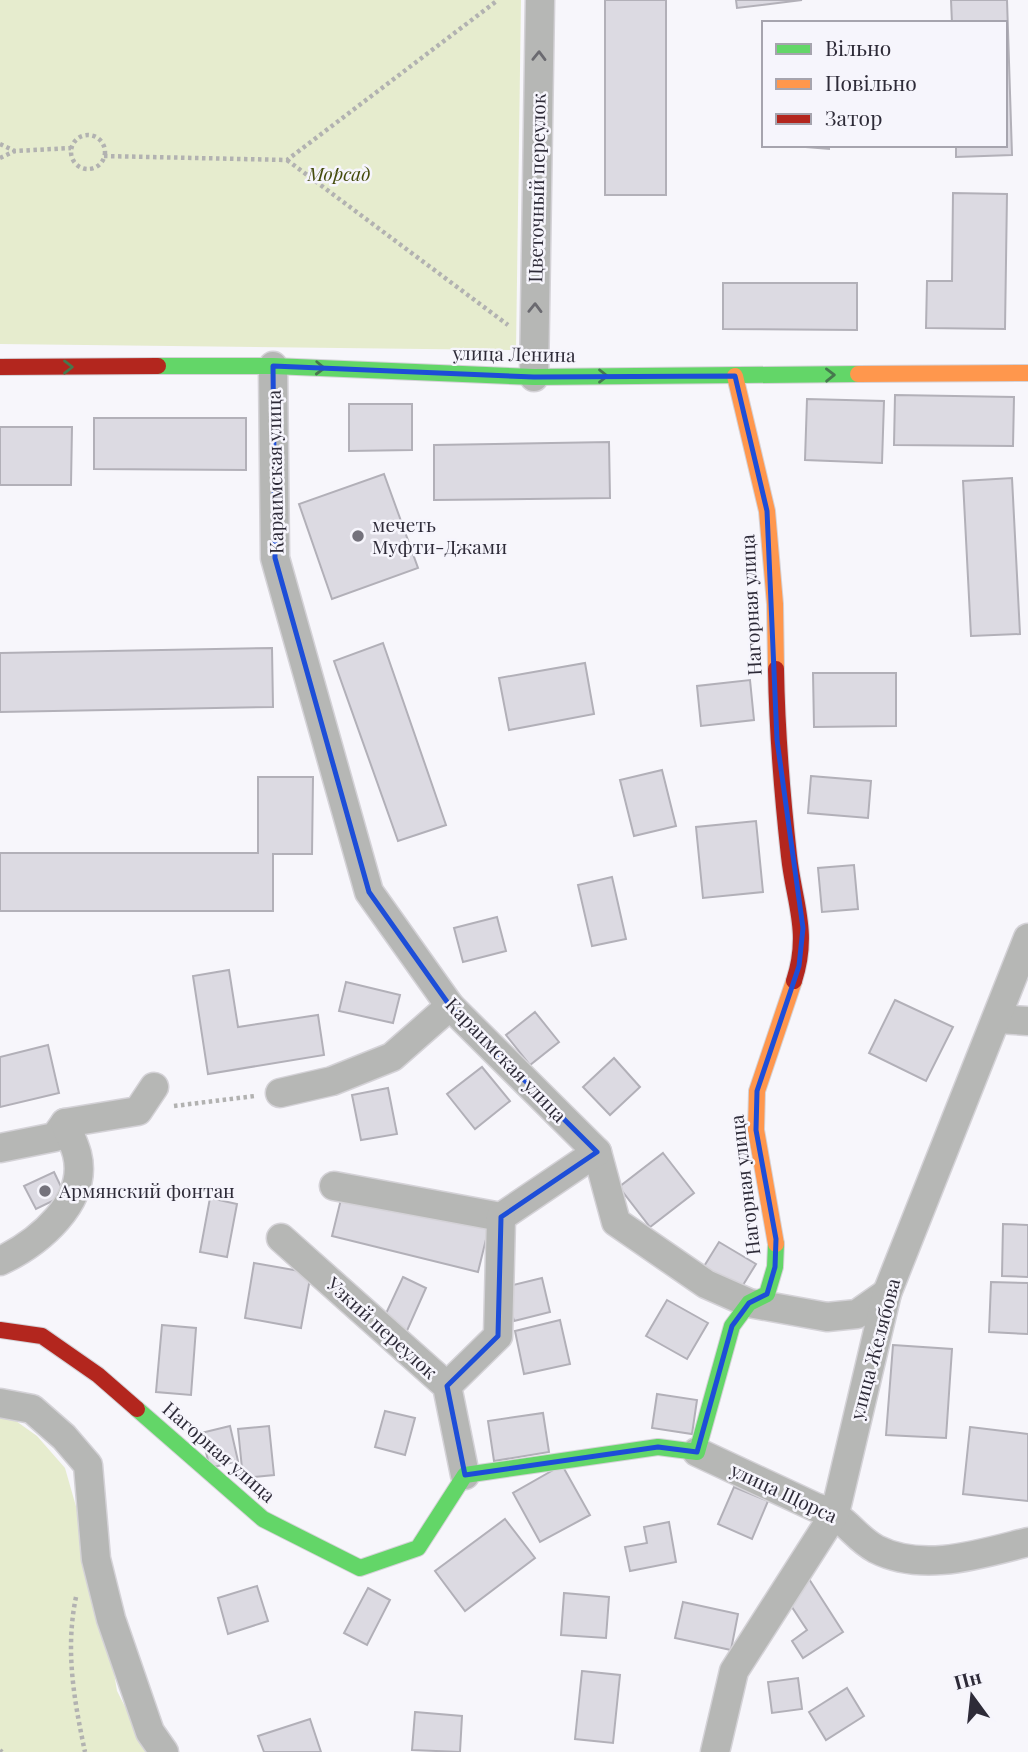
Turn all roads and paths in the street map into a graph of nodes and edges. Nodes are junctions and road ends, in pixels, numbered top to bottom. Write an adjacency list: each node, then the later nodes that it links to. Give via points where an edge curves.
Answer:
1 (498, 0): 8 (path)
2 (540, 0): 9 (street, Цветочный переулок, one-way to 2)
3 (0, 144): 5 (path)
4 (71, 148): 5 (path); 6 (path, via 80,168 95,167); 6 (path, via 74,141 89,135 102,142)
5 (15, 151): 7 (path)
6 (104, 156): 8 (path)
7 (0, 158)
8 (287, 160): 9 (path)
9 (535, 344): 14 (street, Цветочный переулок)
10 (273, 366): 11 (street, улица Ленина, one-way to 10); 14 (street, улица Ленина, one-way to 14); 16 (street, Караимская улица, via 275,558 369,892)
11 (0, 367)
12 (1028, 373): 13 (street, улица Ленина, one-way to 12)
13 (735, 376): 14 (street, улица Ленина, one-way to 13); 30 (street, Нагорная улица, via 766,511 775,604 777,740 791,877 803,928 799,966 757,1091 756,1130 776,1240 775,1268 767,1294)
14 (534, 377)
15 (1028, 938): 17 (street, улица Желябова)
16 (450, 1006): 20 (street, via 392,1057 332,1081); 24 (street, Караимская улица)
17 (998, 1019): 18 (street); 29 (street, улица Желябова)
18 (1028, 1021)
19 (154, 1087): 21 (street)
20 (280, 1093): 21 (path)
21 (138, 1111): 22 (street)
22 (65, 1123): 23 (street, via 55,1137); 28 (street, via 78,1156 74,1193 55,1223)
23 (0, 1149)
24 (597, 1152): 26 (street); 30 (street, via 616,1222 706,1284)
25 (334, 1186): 26 (street)
26 (500, 1217): 32 (street, via 498,1336)
27 (281, 1238): 32 (street, Узкий переулок)
28 (0, 1261)
29 (887, 1293): 30 (street, via 857,1314 827,1317); 36 (street, улица Желябова)
30 (749, 1303): 34 (street, Нагорная улица, via 733,1326)
31 (0, 1330): 35 (street, Нагорная улица, via 42,1336 98,1375 263,1519 360,1568 418,1548)
32 (447, 1386): 35 (street, Узкий переулок)
33 (0, 1403): 38 (street, via 32,1409 88,1465)
34 (697, 1452): 35 (street, via 658,1447); 36 (street, улица Щорса)
35 (465, 1475)
36 (835, 1513): 37 (street, улица Щорса, via 875,1548 915,1561 967,1557); 41 (street, улица Желябова, via 734,1671)
37 (1028, 1542)
38 (96, 1559): 39 (path, via 76,1598 70,1640); 40 (street, via 111,1619 150,1732)
39 (85, 1752)
40 (164, 1752)
41 (715, 1752)

